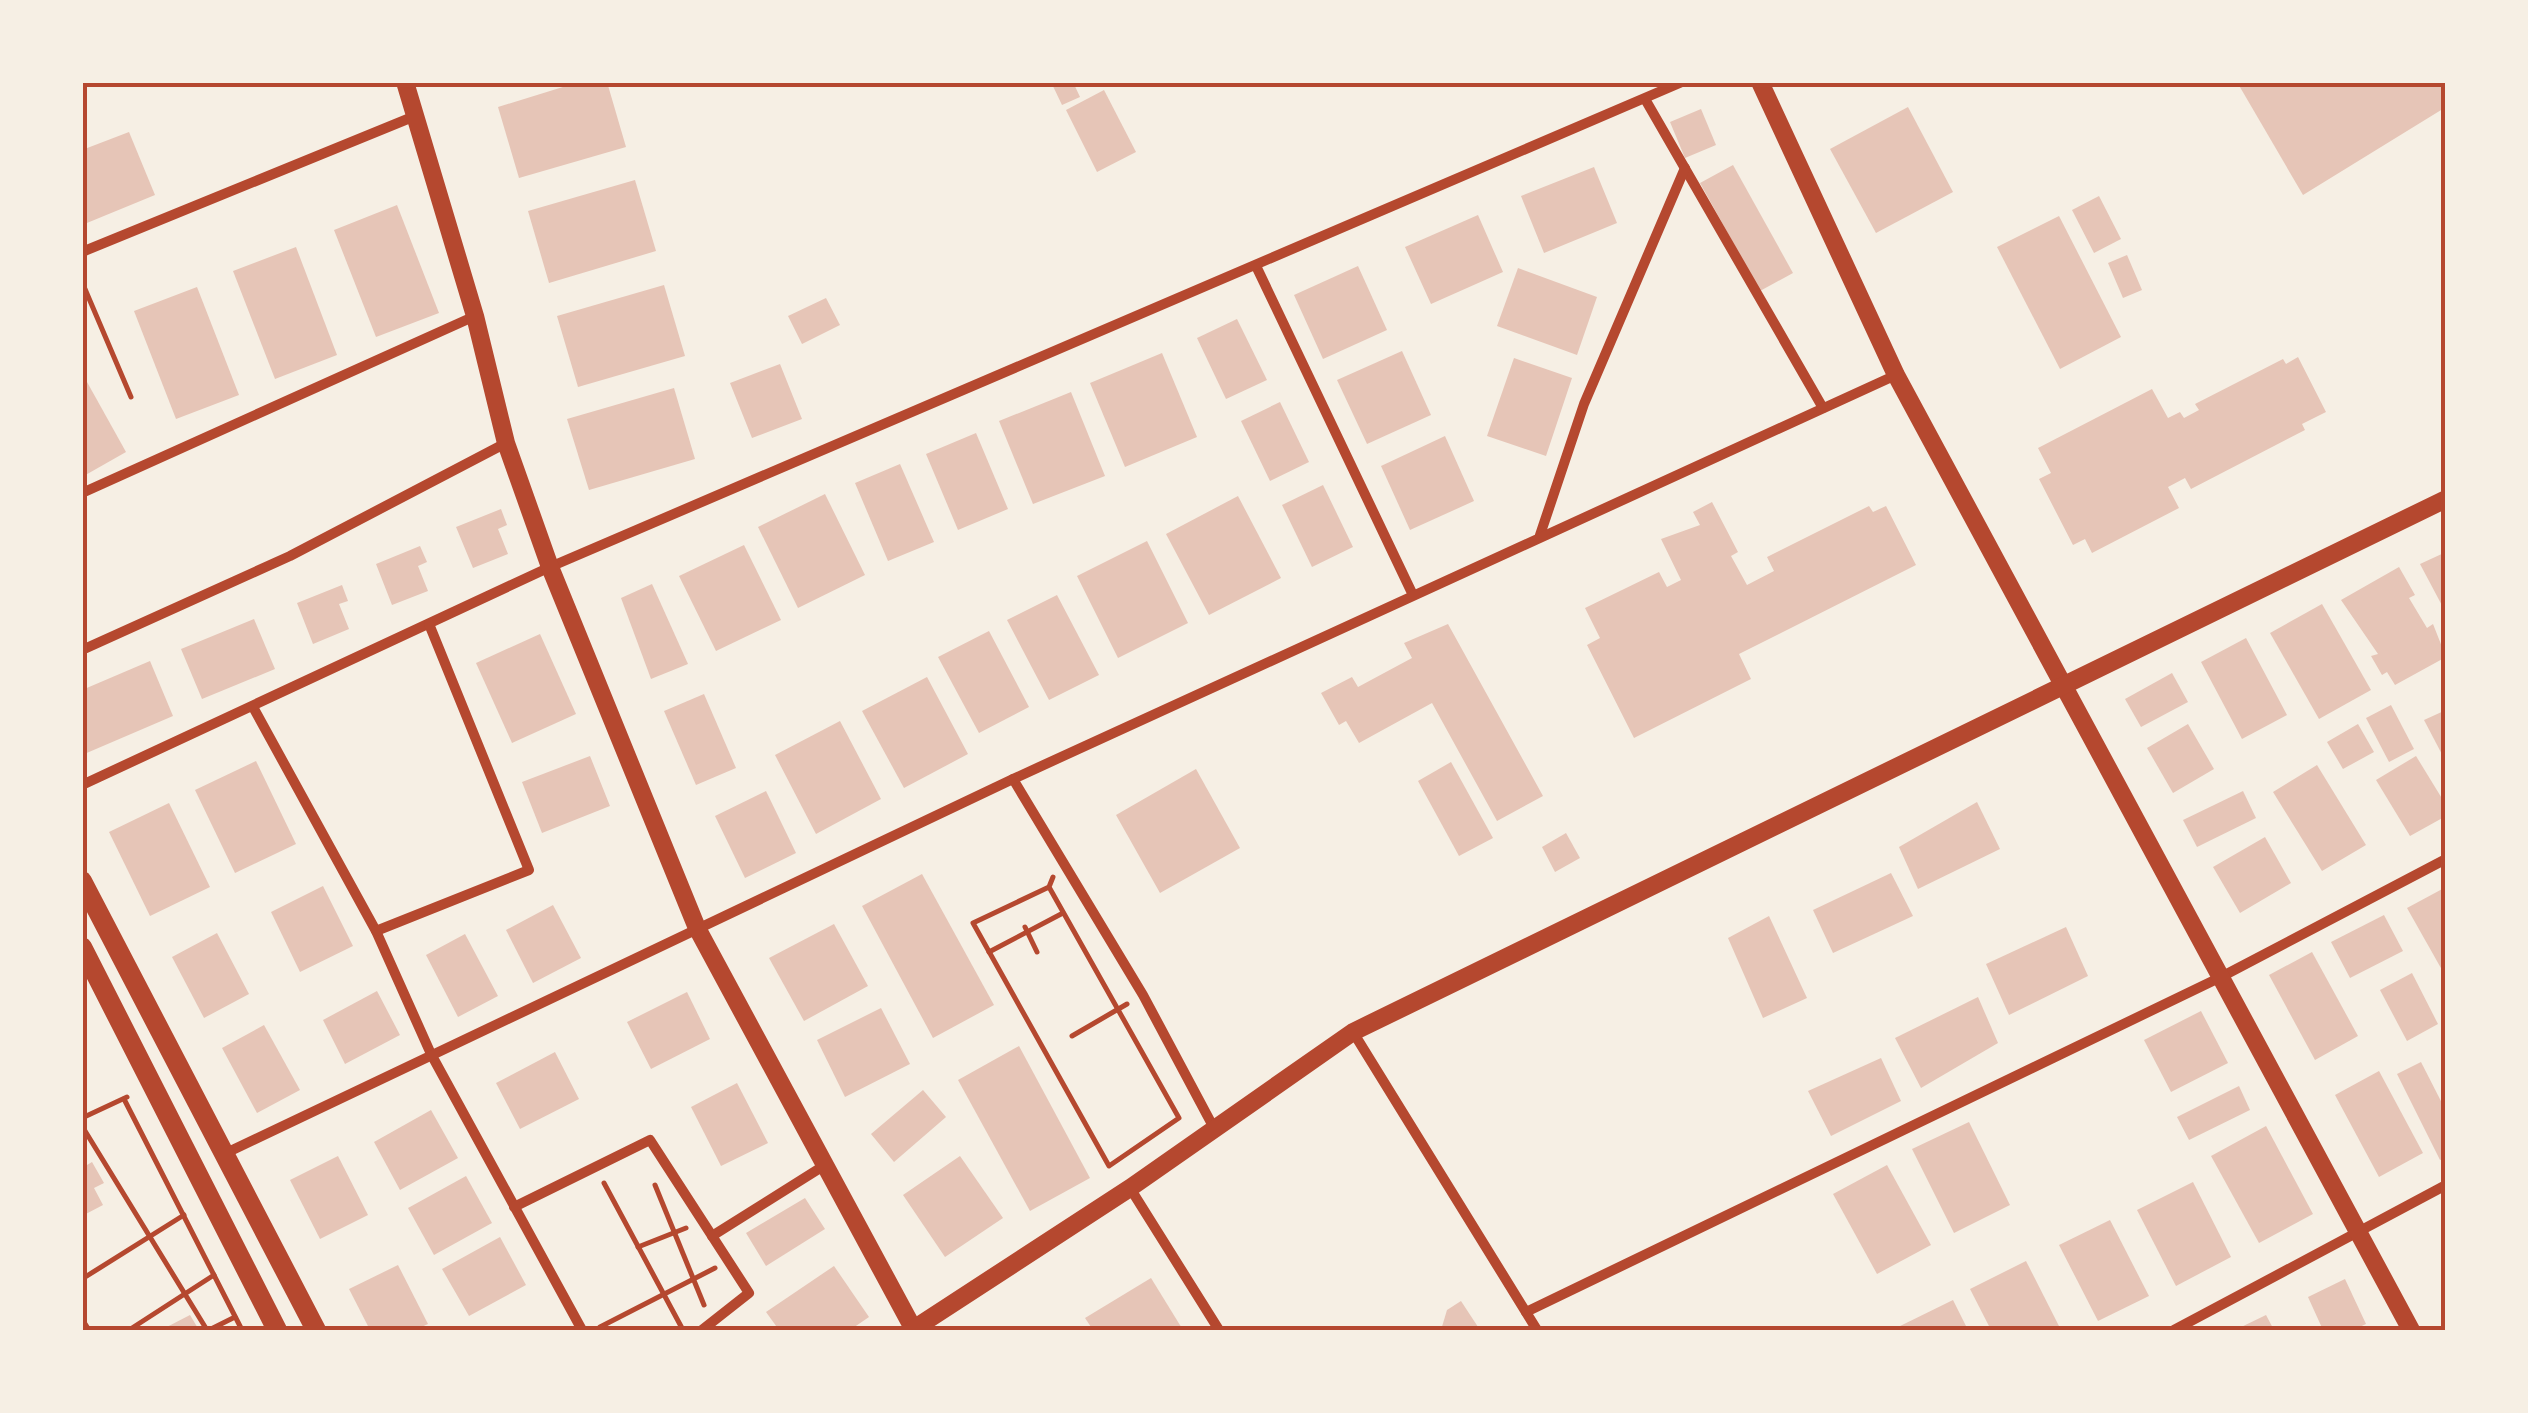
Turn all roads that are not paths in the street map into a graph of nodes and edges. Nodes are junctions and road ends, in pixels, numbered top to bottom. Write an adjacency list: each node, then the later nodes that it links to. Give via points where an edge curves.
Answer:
1 (405, 82): 5 (street)
2 (1682, 82): 4 (street)
3 (1760, 82): 10 (street)
4 (1645, 99): 6 (street); 8 (street)
5 (416, 116): 7 (street); 9 (street)
6 (1685, 168): 11 (street); 15 (street, via 1584,404)
7 (82, 252)
8 (1257, 268): 16 (street); 17 (street)
9 (474, 316): 12 (street); 13 (street)
10 (1896, 375): 11 (street); 20 (street)
11 (1823, 408): 15 (street)
12 (506, 443): 16 (street); 19 (street, via 290,556)
13 (82, 493)
14 (2446, 499): 20 (street)
15 (1540, 535): 17 (street)
16 (550, 566): 18 (street); 26 (street)
17 (1412, 594): 22 (street)
18 (429, 624): 21 (street); 27 (street, via 529,870)
19 (82, 650)
20 (2065, 686): 29 (street); 30 (street)
21 (253, 707): 23 (street); 27 (street)
22 (1012, 779): 26 (street); 32 (street)
23 (82, 784)
24 (2446, 859): 29 (street)
25 (82, 881): 33 (main road)
26 (697, 928): 31 (street); 34 (street)
27 (376, 932): 31 (street)
28 (82, 947): 42 (main road)
29 (2221, 977): 38 (street); 40 (street)
30 (1353, 1032): 32 (street); 40 (street)
31 (431, 1054): 33 (street); 37 (street)
32 (1215, 1130): 36 (street)
33 (223, 1154): 43 (main road)
34 (825, 1165): 39 (street); 45 (street)
35 (2446, 1186): 38 (street)
36 (1130, 1188): 45 (street); 46 (street)
37 (514, 1207): 39 (street, via 650,1140); 44 (street)
38 (2357, 1232): 48 (street); 49 (street)
39 (712, 1236): 41 (street, via 749,1293)
40 (1526, 1312): 47 (street)
41 (707, 1327)
42 (277, 1330)
43 (316, 1330)
44 (582, 1330)
45 (913, 1330)
46 (1219, 1330)
47 (1537, 1330)
48 (2174, 1330)
49 (2411, 1330)

